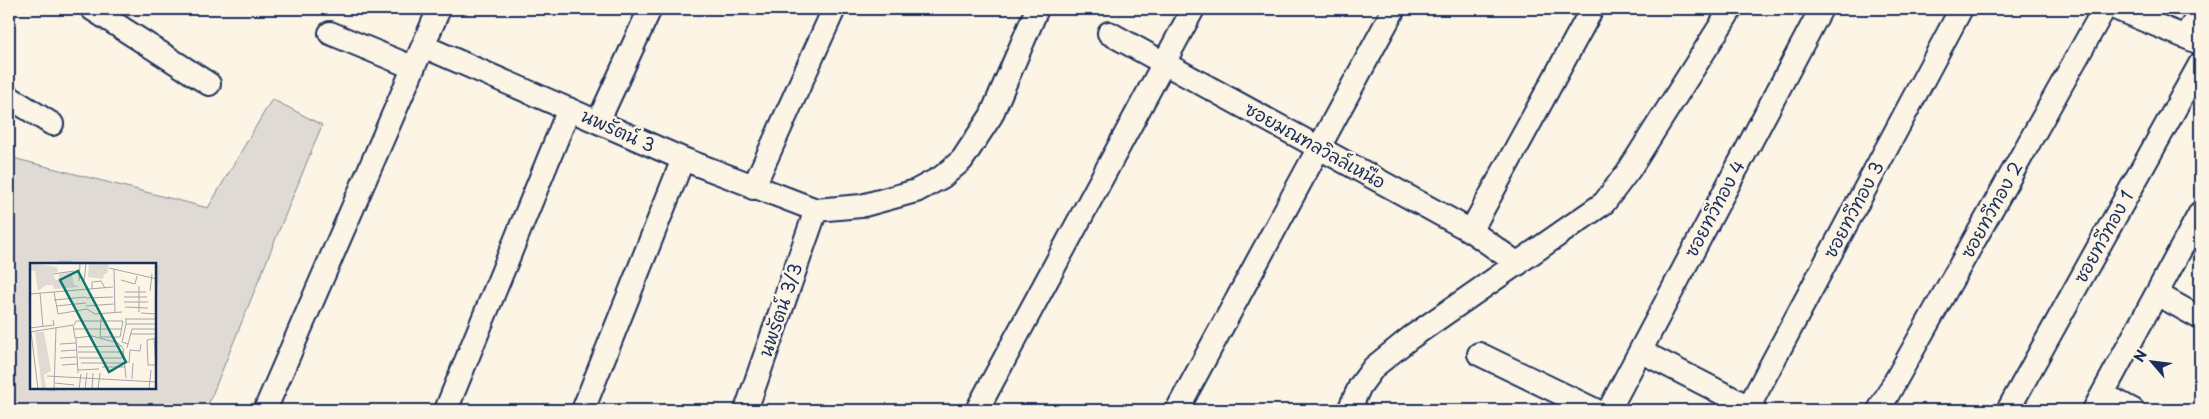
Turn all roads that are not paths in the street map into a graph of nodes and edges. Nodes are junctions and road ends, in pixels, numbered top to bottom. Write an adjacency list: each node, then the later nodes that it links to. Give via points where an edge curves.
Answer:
1 (92, 9): 22 (street)
2 (439, 9): 18 (street)
3 (650, 9): 25 (street)
4 (834, 9): 29 (street)
5 (1036, 9): 30 (street, via 991,116 962,160 942,177 916,191 861,206)
6 (1193, 9): 19 (street)
7 (1394, 9): 27 (street)
8 (1592, 9): 32 (street)
9 (1731, 9): 33 (street, via 1617,188 1604,203)
10 (1821, 9): 36 (street, ซอยทวีทอง 4)
11 (1961, 9): 39 (street, ซอยทวีทอง 3)
12 (2104, 9): 49 (street, ซอยทวีทอง 2)
13 (2117, 9): 17 (street)
14 (2200, 13): 17 (street)
15 (330, 33): 21 (street)
16 (1109, 33): 19 (street, ซอยมณฑลวิลล์เหนือ)
17 (2193, 40)
18 (423, 46): 21 (street); 24 (street, นพรัตน์ 3)
19 (1164, 63): 27 (street, ซอยมณฑลวิลล์เหนือ); 44 (street)
20 (2200, 64): 50 (street, ซอยทวีทอง 1)
21 (412, 67): 40 (street)
22 (209, 84)
23 (9, 97): 26 (street)
24 (568, 109): 25 (street, นพรัตน์ 3); 41 (street)
25 (598, 122): 28 (street, นพรัตน์ 3)
26 (52, 124)
27 (1319, 149): 32 (street, ซอยมณฑลวิลล์เหนือ); 45 (street)
28 (683, 159): 29 (street, นพรัตน์ 3); 42 (street)
29 (754, 188): 30 (street, นพรัตน์ 3)
30 (816, 210): 43 (street, นพรัตน์ 3/3)
31 (2200, 213): 34 (street)
32 (1471, 232): 33 (street, ซอยมณฑลวิลล์เหนือ)
33 (1518, 264): 46 (street, via 1410,338 1374,367 1360,386)
34 (2157, 294): 35 (street); 38 (street)
35 (2200, 318)
36 (1640, 351): 39 (street); 48 (street, ซอยทวีทอง 4)
37 (1479, 354): 47 (street)
38 (2099, 402): 51 (street)
39 (1750, 409)
40 (265, 410)
41 (446, 410)
42 (584, 410)
43 (746, 410)
44 (977, 410)
45 (1177, 410)
46 (1349, 410)
47 (1595, 410)
48 (1609, 410)
49 (1879, 410)
50 (2008, 410)
51 (2133, 410)

